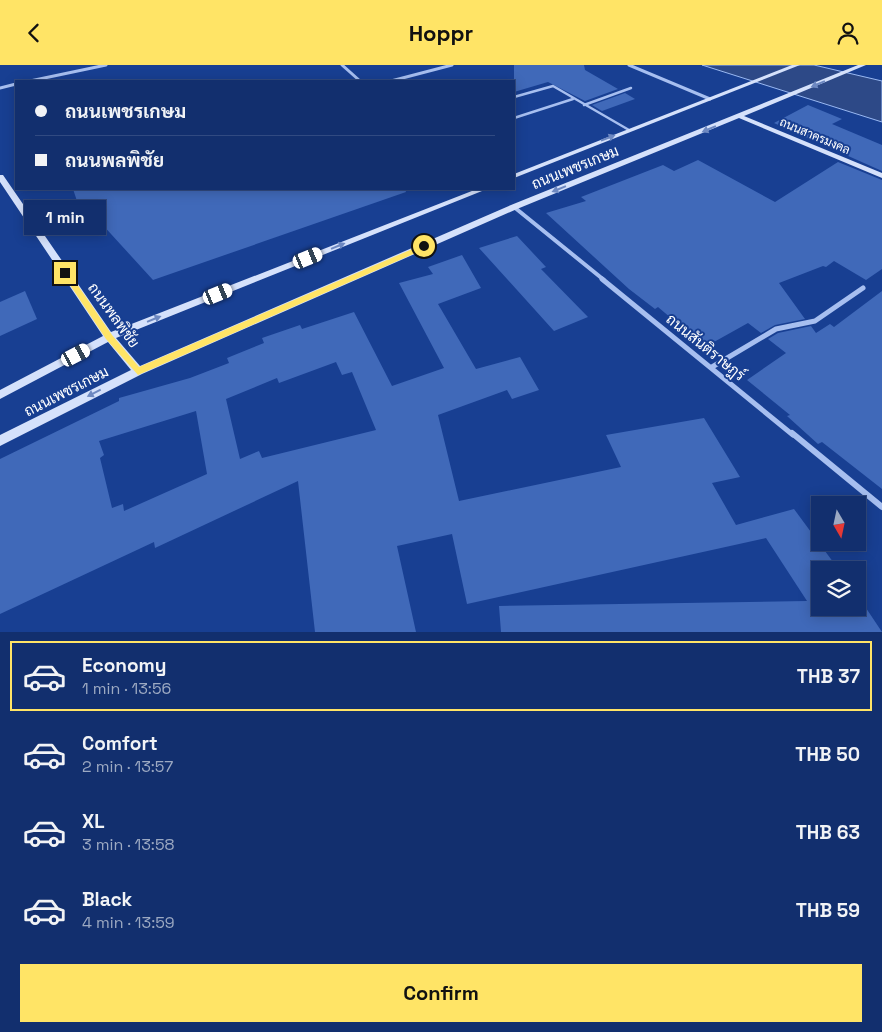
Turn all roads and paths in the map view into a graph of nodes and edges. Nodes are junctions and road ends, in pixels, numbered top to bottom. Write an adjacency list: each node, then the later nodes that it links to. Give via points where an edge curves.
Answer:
1 (106, 65): 7 (street)
2 (342, 65): 8 (street)
3 (452, 65): 9 (street)
4 (629, 65): 15 (street)
5 (797, 65): 15 (main road, ถนนเพชรเกษม)
6 (863, 65): 17 (main road, ถนนเพชรเกษม, one-way to 17)
7 (35, 80)
8 (359, 80)
9 (395, 80)
10 (15, 84): 11 (street)
11 (0, 88)
12 (631, 88): 16 (lane)
13 (515, 97): 14 (lane, via 553,86)
14 (573, 99): 16 (lane); 18 (lane)
15 (710, 99): 19 (main road, ถนนเพชรเกษม)
16 (584, 105): 19 (lane)
17 (740, 116): 21 (main road, ถนนสาครมงคล); 24 (main road, ถนนเพชรเกษม, one-way to 24)
18 (515, 118)
19 (629, 130): 20 (main road, ถนนเพชรเกษม, one-way to 19)
20 (515, 176)
21 (882, 176)
22 (0, 177): 26 (main road, ถนนพลพิชัย)
23 (480, 190): 26 (main road, ถนนเพชรเกษม, one-way to 23)
24 (514, 207): 27 (street, ถนนสันติราษฎร์); 28 (main road, ถนนเพชรเกษม)
25 (863, 288): 27 (street, via 815,321 776,329)
26 (109, 337): 28 (main road, ถนนพลพิชัย); 29 (main road, ถนนเพชรเกษม)
27 (712, 367): 31 (street, ถนนสันติราษฎร์)
28 (138, 371): 30 (main road, ถนนเพชรเกษม, one-way to 30)
29 (0, 395)
30 (0, 441)
31 (882, 507)

